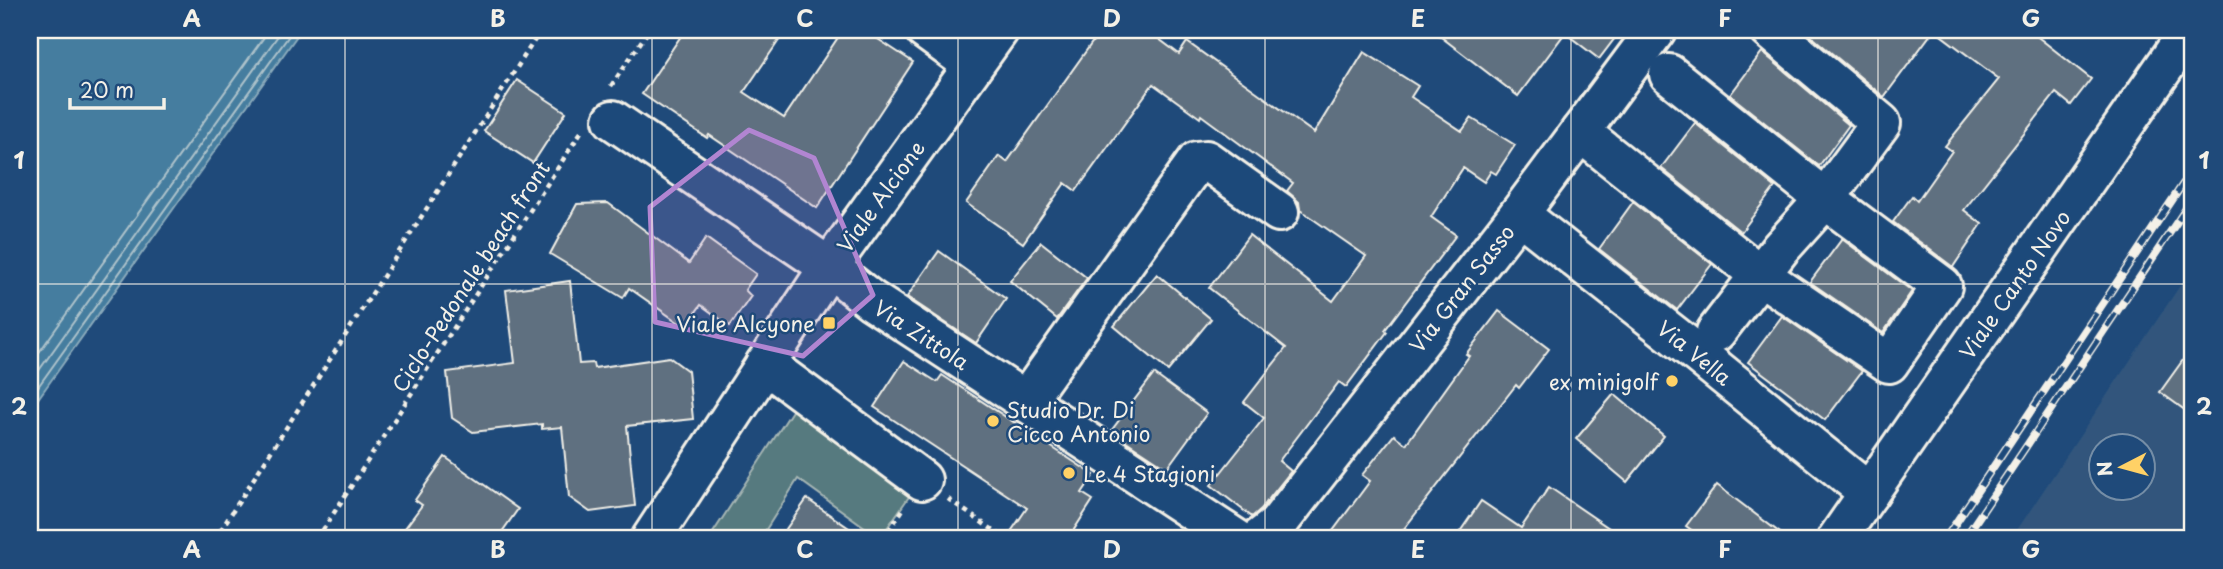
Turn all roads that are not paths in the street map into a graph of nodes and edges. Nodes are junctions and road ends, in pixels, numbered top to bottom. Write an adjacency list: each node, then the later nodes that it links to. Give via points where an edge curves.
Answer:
1 (925, 30): 6 (street)
2 (999, 30): 6 (street, Viale Alcione)
3 (1656, 30): 9 (street, Via Gran Sasso)
4 (1770, 30): 10 (street, via 1881,123)
5 (2190, 30): 19 (street, Viale Canto Novo)
6 (973, 65): 13 (street, Viale Alcione)
7 (1669, 75): 10 (street)
8 (604, 109): 13 (street, Via Zittola)
9 (1580, 132): 12 (street, Via Gran Sasso); 14 (street)
10 (1825, 199): 14 (street); 14 (street, via 1942,286 1889,363)
11 (1279, 212): 17 (street, via 1206,160 1197,161)
12 (1518, 214): 19 (street, Via Vella); 22 (street, Via Gran Sasso, via 1277,525)
13 (829, 267): 16 (street, Viale Alcione); 17 (street, Via Zittola)
14 (1760, 275): 15 (street)
15 (1716, 332)
16 (765, 364): 18 (street); 20 (street, Viale Alcione)
17 (1026, 402): 21 (street, Via Zittola)
18 (934, 489)
19 (1869, 493): 23 (street, Viale Canto Novo)
20 (651, 539)
21 (1236, 539)
22 (1259, 539)
23 (1838, 539)

